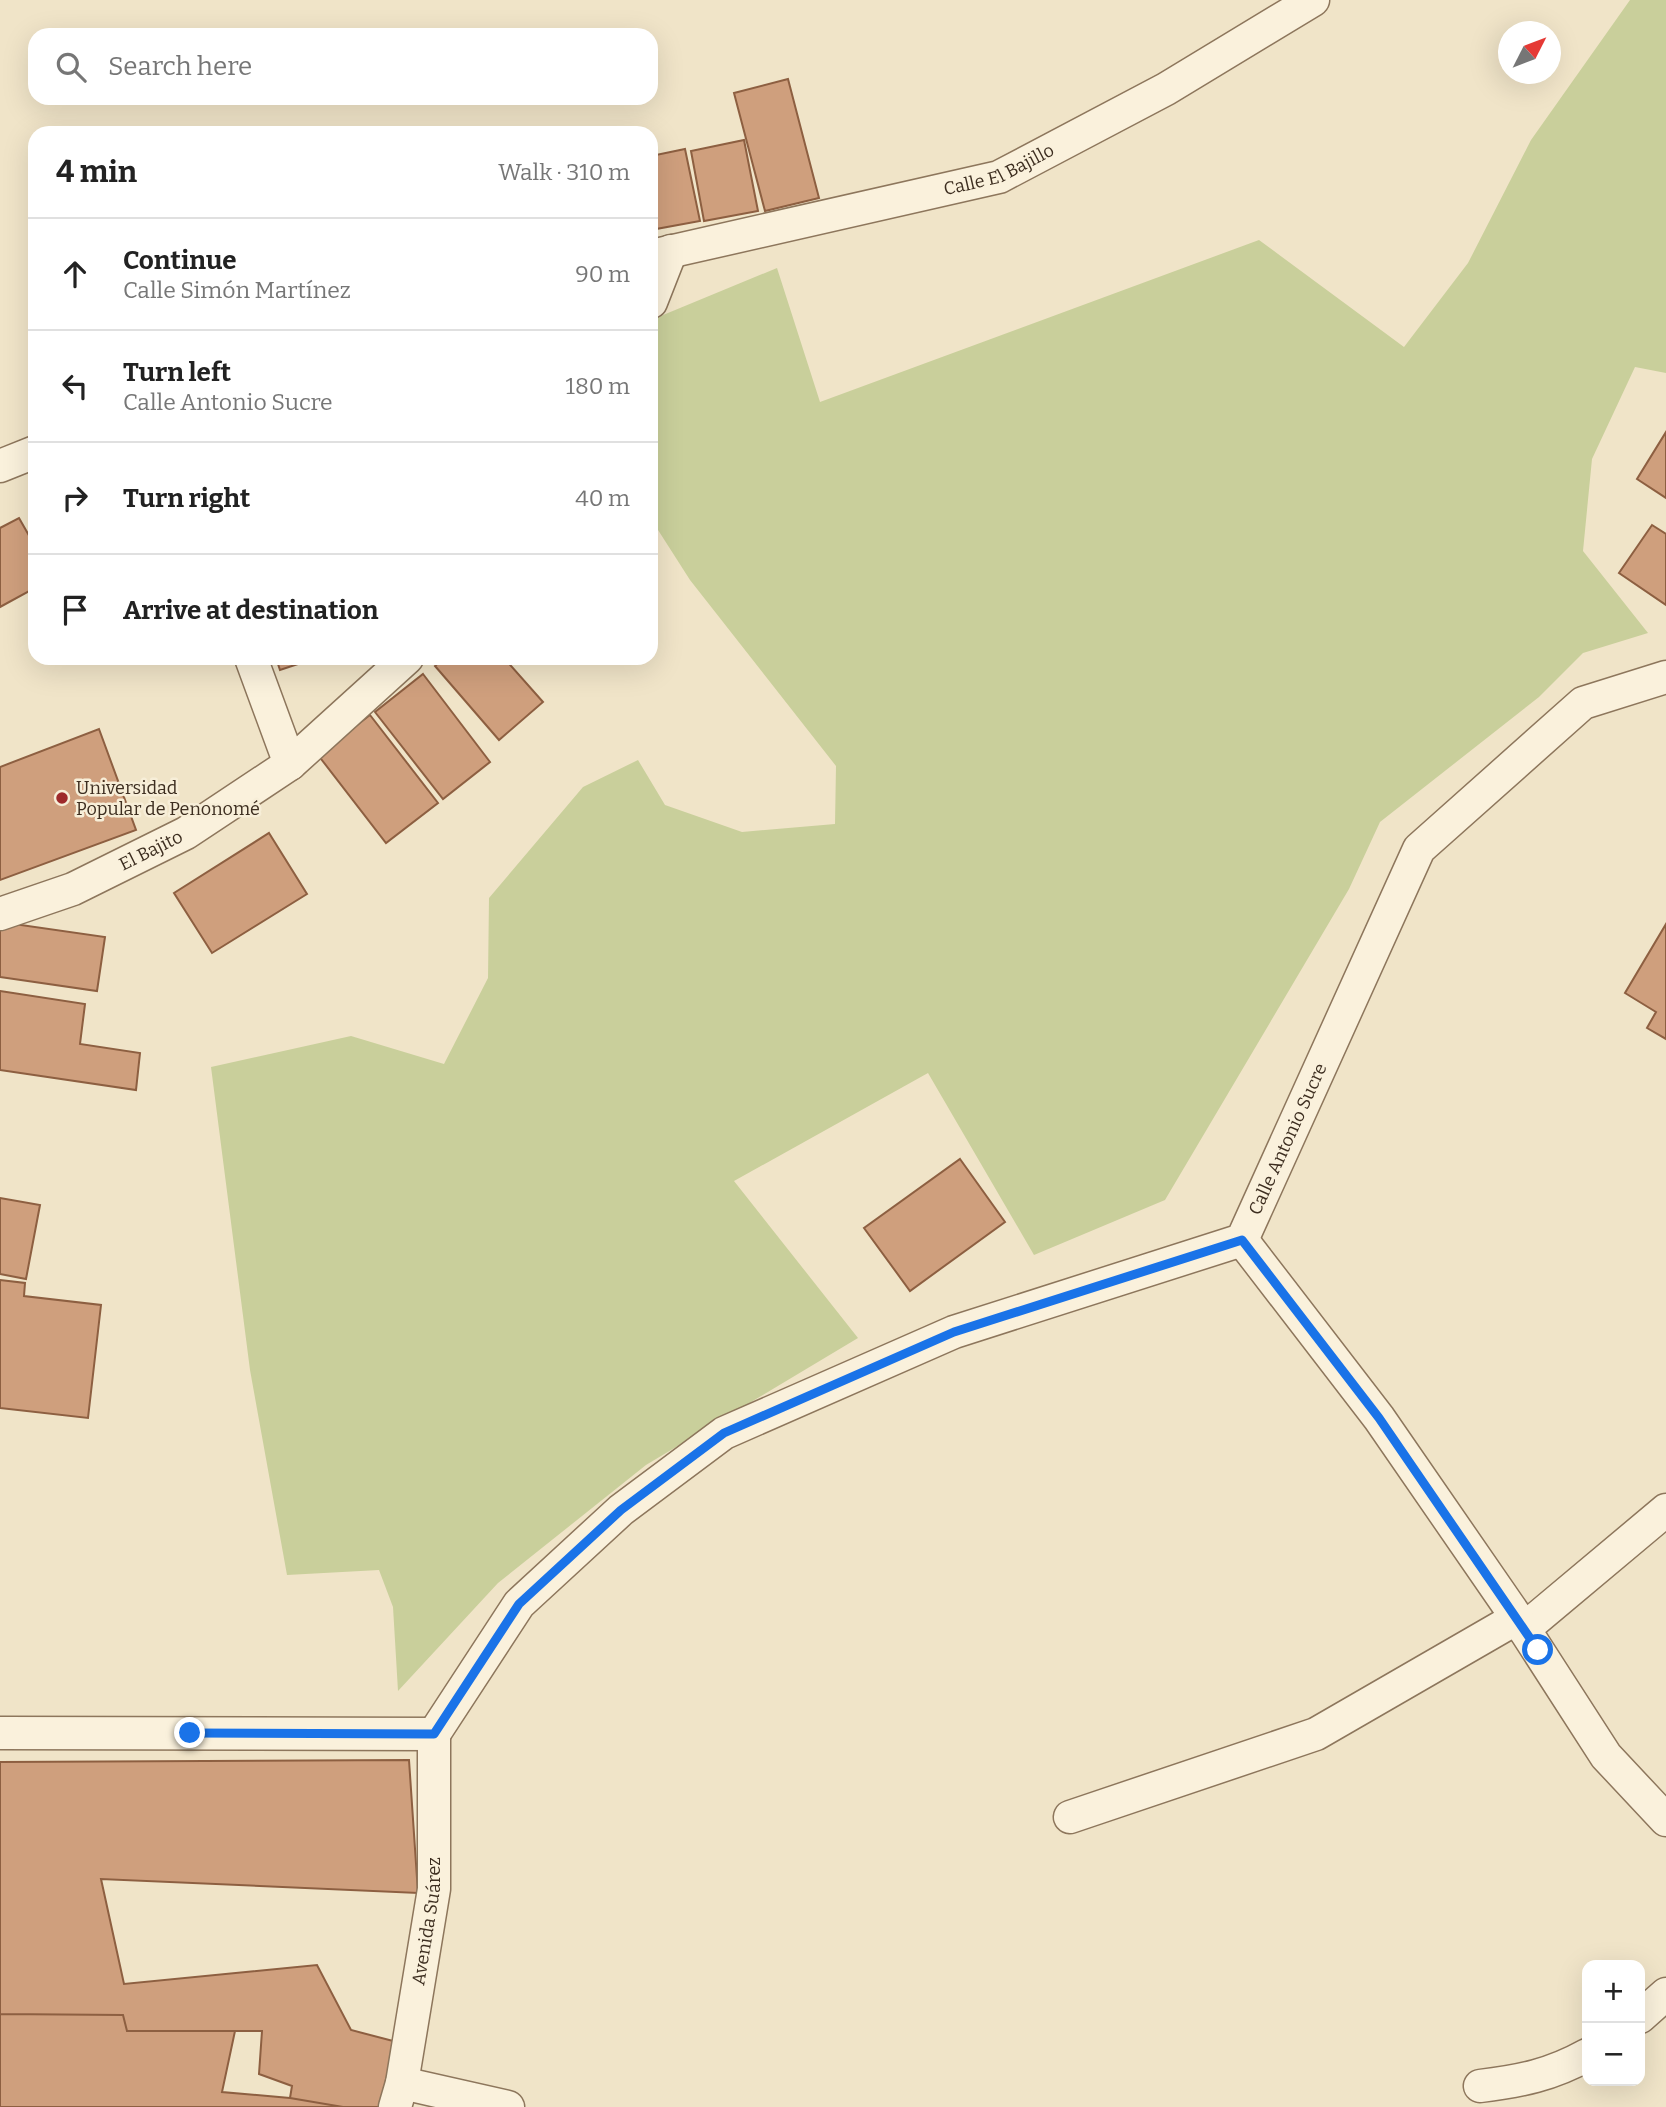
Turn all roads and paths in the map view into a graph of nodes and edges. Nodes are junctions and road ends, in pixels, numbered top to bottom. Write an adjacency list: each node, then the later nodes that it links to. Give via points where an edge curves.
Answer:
1 (1313, 0): 2 (street, Calle El Bajillo, via 1166,89 999,177)
2 (661, 253)
3 (28, 455): 4 (street)
4 (0, 466)
5 (254, 665): 8 (street)
6 (399, 665): 8 (street, El Bajito)
7 (1666, 677): 10 (street, Calle Antonio Sucre, via 1583,703 1419,849)
8 (290, 764): 9 (street, El Bajito, via 186,833 74,889)
9 (0, 914)
10 (1242, 1240): 12 (street, via 1379,1418); 14 (street, via 954,1332 724,1433 621,1510 519,1604)
11 (1666, 1510): 12 (street)
12 (1520, 1624): 15 (street, via 1316,1734); 16 (street, via 1606,1756)
13 (0, 1733): 14 (street)
14 (434, 1734): 21 (street, Avenida Suárez, via 434,1889)
15 (1070, 1817)
16 (1666, 1819)
17 (1666, 1994): 18 (street)
18 (1645, 2013)
19 (1582, 2058): 20 (street, via 1535,2078)
20 (1480, 2086)
21 (398, 2095): 22 (street)
22 (508, 2107)

